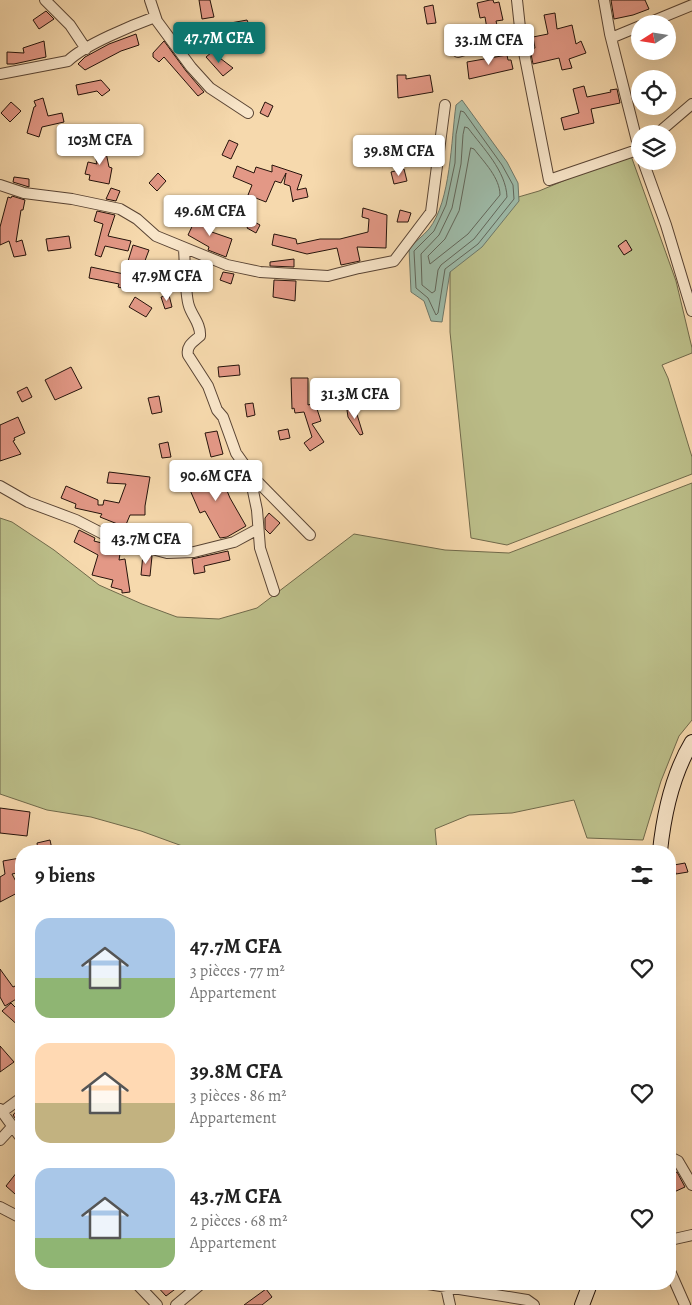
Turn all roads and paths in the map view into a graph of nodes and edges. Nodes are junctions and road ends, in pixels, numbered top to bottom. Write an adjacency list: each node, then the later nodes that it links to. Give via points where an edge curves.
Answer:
1 (45, 0): 11 (street, via 70,25)
2 (150, 0): 7 (street)
3 (517, 0): 9 (street)
4 (604, 0): 10 (street)
5 (692, 5): 6 (street)
6 (668, 15)
7 (156, 17): 11 (street); 16 (street, via 210,88)
8 (631, 30): 10 (street)
9 (521, 37): 12 (street, via 493,41); 19 (street, via 549,180)
10 (611, 38): 17 (street)
11 (86, 49): 13 (street, via 68,61)
12 (458, 52)
13 (0, 74)
14 (692, 104): 18 (street)
15 (445, 105): 22 (street, via 431,212 394,261 328,276 289,275 227,265)
16 (248, 113)
17 (634, 125)
18 (668, 125)
19 (631, 153)
20 (646, 170): 23 (street)
21 (0, 185): 22 (street, via 24,193 120,209 156,236)
22 (184, 249): 24 (street, via 188,305 200,331 200,336 187,350 188,355 208,386 236,453)
23 (692, 311)
24 (253, 477): 26 (street); 27 (street)
25 (0, 486): 26 (street, via 28,502 76,520 111,538 167,553 194,552 234,542)
26 (258, 529): 28 (street, via 260,548)
27 (310, 535)
28 (274, 591)
29 (692, 742): 30 (street, via 681,761 666,810)
30 (661, 845)
31 (15, 1102): 32 (street)
32 (1, 1110): 33 (street)
33 (12, 1127): 34 (street); 35 (street)
34 (15, 1131)
35 (0, 1140)
36 (676, 1160): 37 (street)
37 (692, 1185)
38 (0, 1207): 39 (street)
39 (15, 1215)
40 (692, 1235): 41 (street)
41 (676, 1239)
42 (676, 1285): 53 (street)
43 (143, 1290): 48 (street)
44 (194, 1290): 49 (street)
45 (447, 1290): 50 (street)
46 (465, 1290): 51 (street, via 527,1300)
47 (588, 1290): 52 (street)
48 (157, 1305)
49 (176, 1305)
50 (450, 1305)
51 (534, 1305)
52 (582, 1305)
53 (685, 1305)

